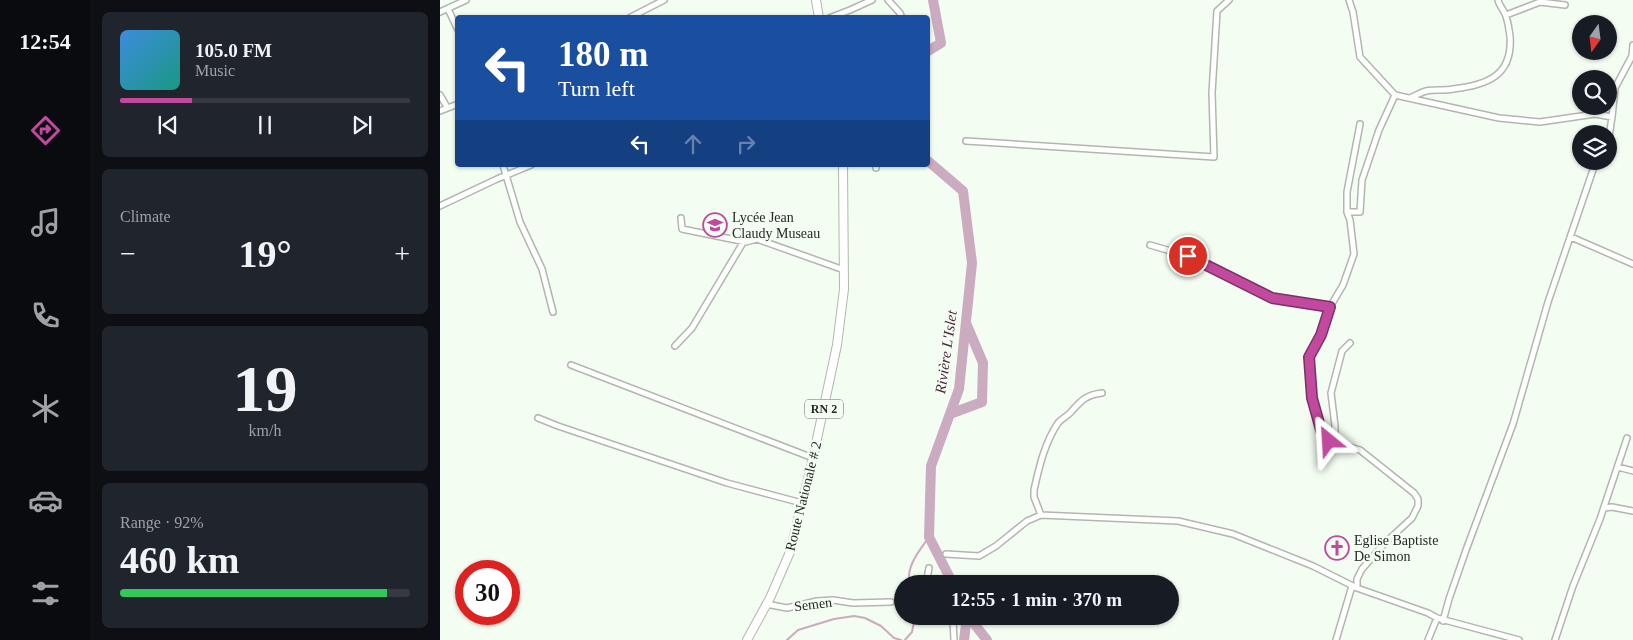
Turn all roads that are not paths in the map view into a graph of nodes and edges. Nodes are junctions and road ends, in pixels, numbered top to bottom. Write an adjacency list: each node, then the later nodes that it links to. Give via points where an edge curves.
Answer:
1 (466, 0): 10 (street)
2 (664, 0): 12 (street)
3 (816, 0): 13 (main road)
4 (872, 0): 14 (street)
5 (888, 0): 15 (street)
6 (1229, 0): 28 (street, via 1217,11 1212,94 1214,157)
7 (1349, 0): 20 (street, via 1360,57)
8 (1498, 0): 16 (street)
9 (1565, 5): 16 (street, via 1540,2)
10 (448, 9): 11 (street); 17 (street)
11 (440, 12)
12 (635, 15)
13 (818, 15)
14 (837, 15)
15 (901, 15)
16 (1506, 15): 21 (street, via 1509,55 1506,66 1498,75 1485,82 1453,90 1425,91)
17 (455, 24)
18 (1633, 45): 25 (street, via 1632,56 1615,88)
19 (440, 95): 23 (street)
20 (1395, 95): 21 (street); 35 (street, via 1362,180 1360,212)
21 (1412, 98): 25 (street, via 1499,118 1540,122 1595,114)
22 (455, 105): 23 (street)
23 (447, 107): 24 (street)
24 (440, 111)
25 (1612, 117): 27 (street)
26 (1360, 124): 35 (street, via 1348,185)
27 (1611, 125)
28 (966, 142)
29 (504, 167): 33 (street)
30 (525, 167): 33 (street)
31 (843, 167): 41 (main road, Route Nationale # 2 / RN 2)
32 (1593, 170): 37 (street)
33 (506, 175): 34 (street); 43 (street, via 520,222 542,269)
34 (440, 206)
35 (1347, 212): 42 (street, via 1354,254 1343,285)
36 (681, 218): 38 (street, via 682,229)
37 (1571, 237): 40 (street); 65 (street, via 1548,302 1513,424 1466,550)
38 (744, 241): 41 (street, via 757,239); 45 (street, via 692,328)
39 (1150, 245): 42 (street, via 1188,256 1272,298)
40 (1633, 264)
41 (844, 270): 51 (main road, Route Nationale # 2 / RN 2, via 837,345)
42 (1330, 307): 50 (street, via 1321,335 1309,357 1312,398 1321,430)
43 (553, 312)
44 (1350, 343): 50 (street, via 1342,351 1332,386)
45 (675, 346)
46 (571, 365): 51 (street)
47 (1102, 394): 57 (street, via 1091,394 1076,404 1050,437 1034,490)
48 (538, 418): 54 (street, via 727,483)
49 (1627, 438): 52 (street)
50 (1335, 444): 61 (street, via 1360,450 1418,499 1412,518 1362,569)
51 (813, 458): 54 (main road, Route Nationale # 2 / RN 2)
52 (1618, 467): 53 (street); 55 (street)
53 (1633, 470)
54 (802, 503): 63 (main road, Route Nationale # 2 / RN 2, via 790,552)
55 (1604, 508): 56 (street); 72 (street)
56 (1633, 511)
57 (1041, 515): 58 (street, via 979,556); 61 (street, via 1178,521 1233,534 1313,566)
58 (946, 554)
59 (929, 568): 60 (street)
60 (928, 575)
61 (1355, 587): 64 (street); 69 (street)
62 (891, 602): 63 (street, Semen, via 833,600 787,608)
63 (766, 604): 67 (main road, Route Nationale # 2 / RN 2)
64 (1437, 618): 65 (street); 70 (street)
65 (1444, 621): 71 (street)
66 (953, 625): 68 (street)
67 (747, 640)
68 (954, 640)
69 (1336, 640)
70 (1428, 640)
71 (1519, 640)
72 (1555, 640)

